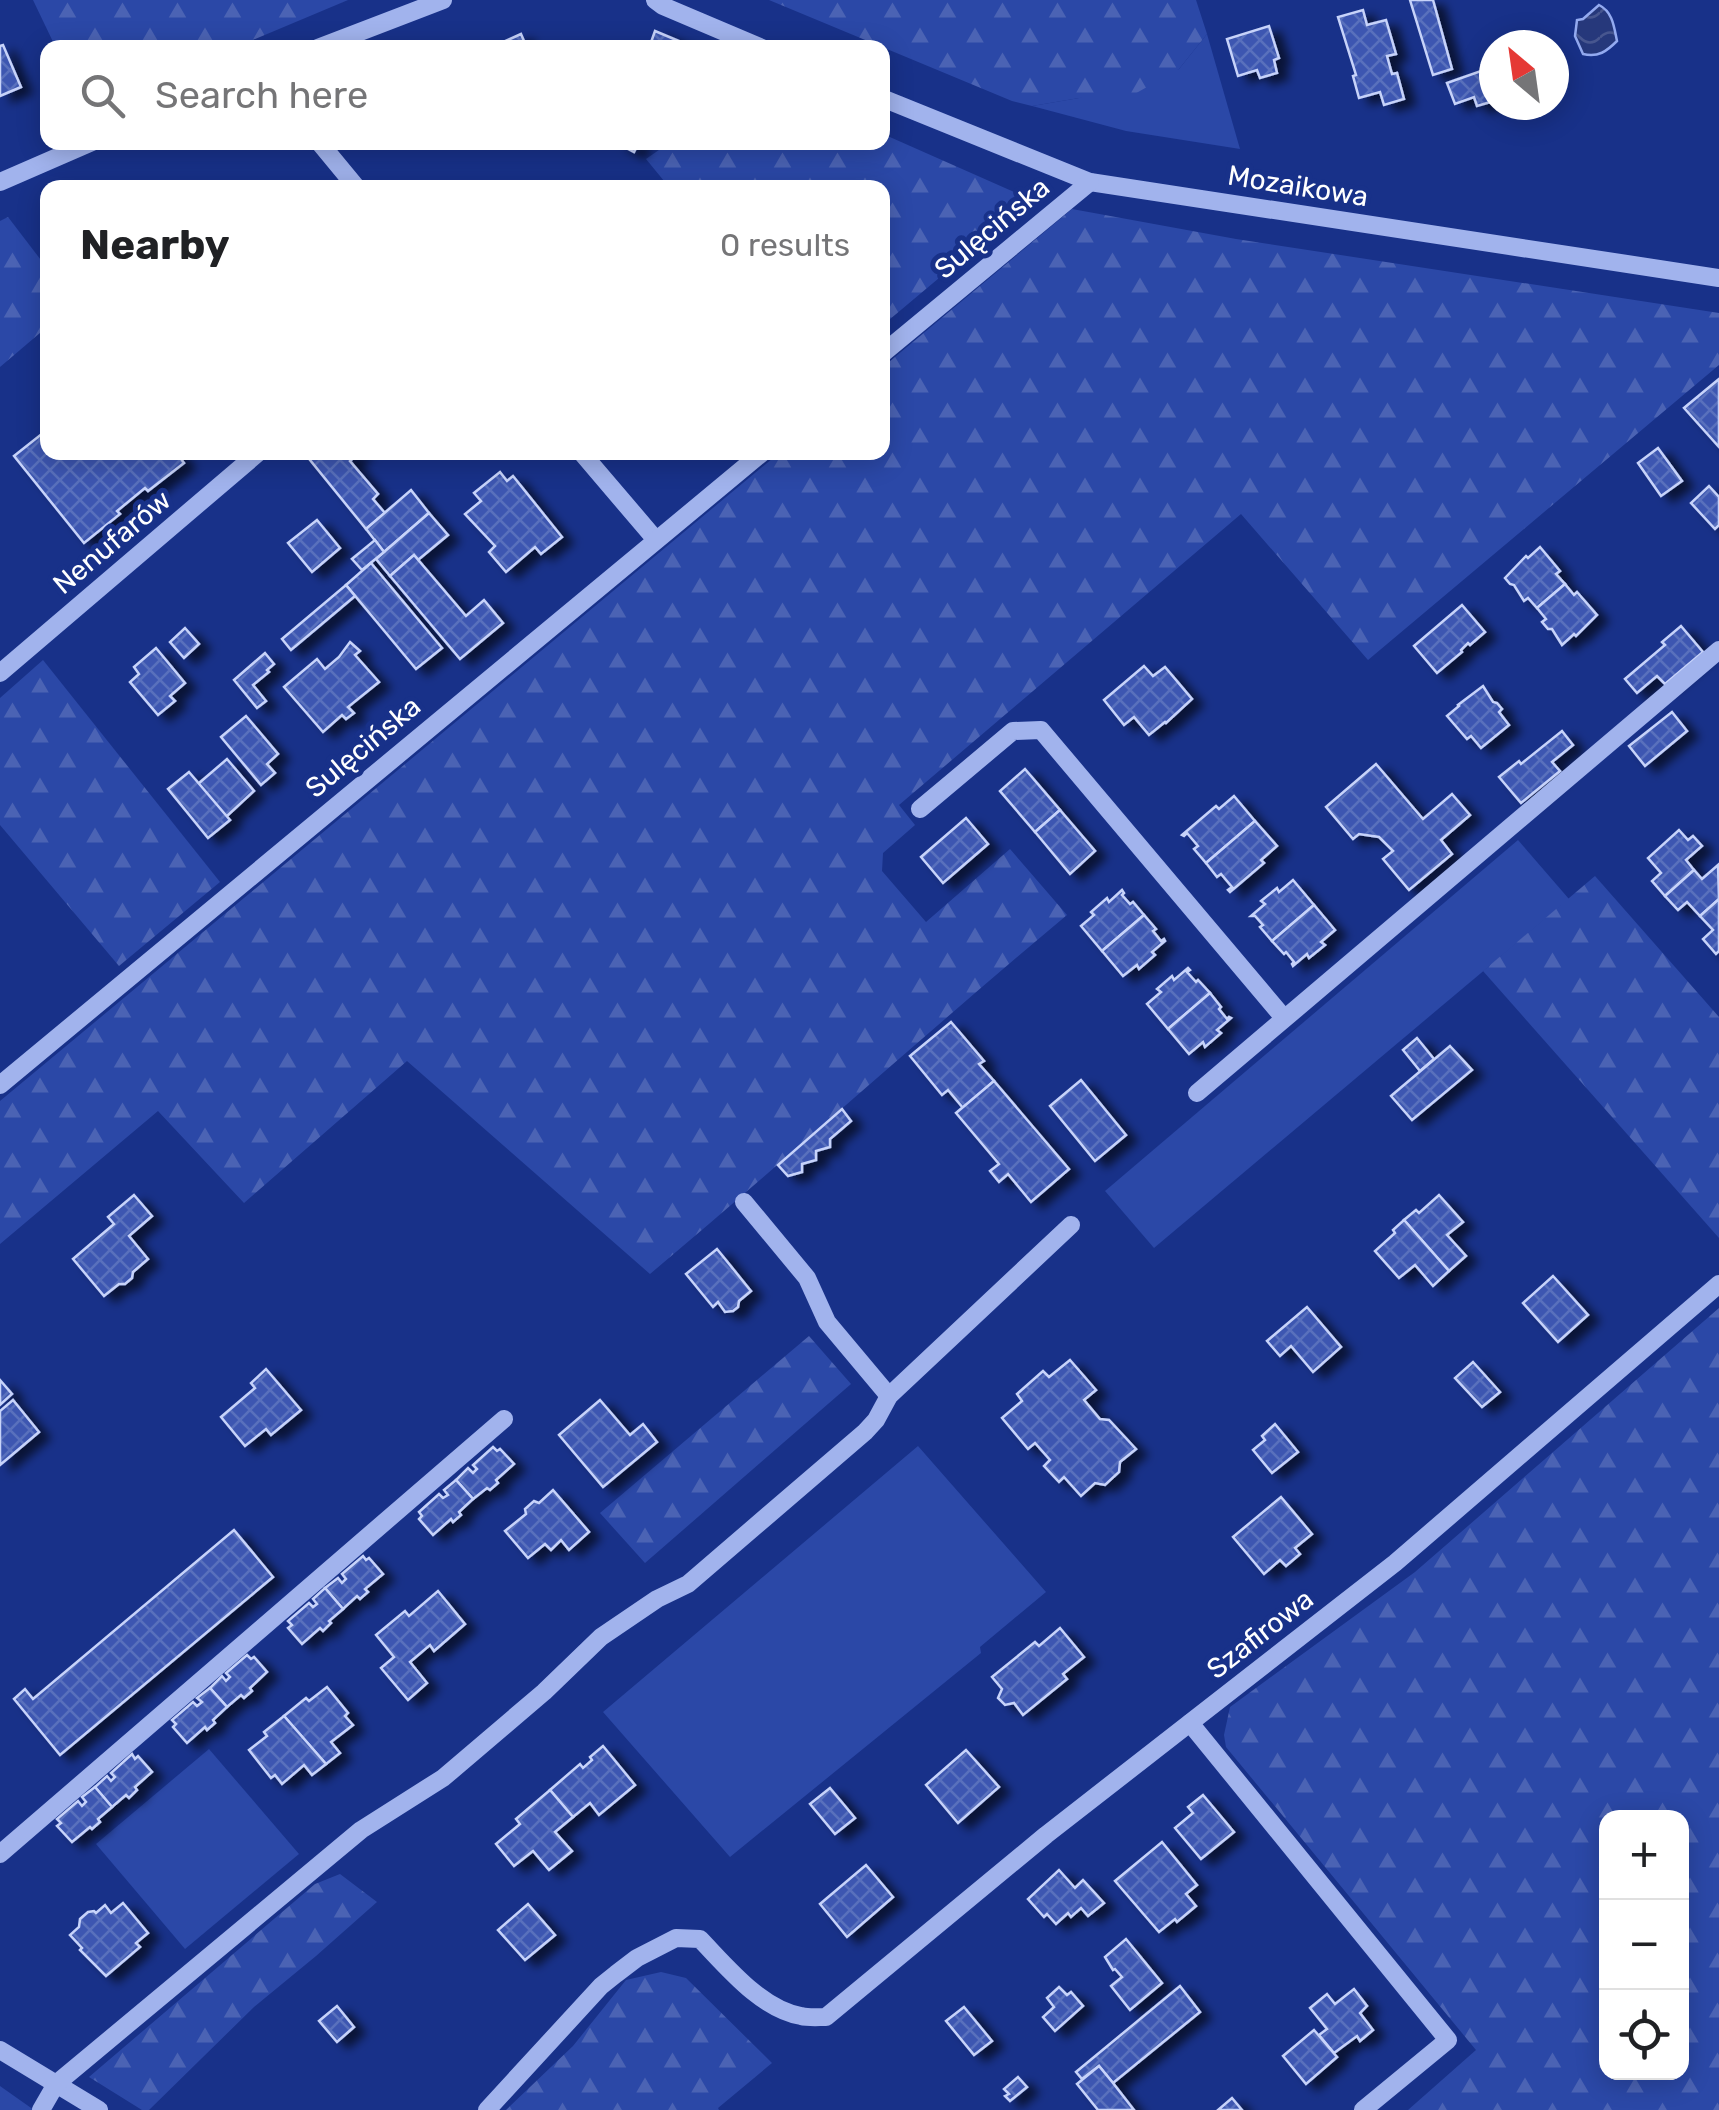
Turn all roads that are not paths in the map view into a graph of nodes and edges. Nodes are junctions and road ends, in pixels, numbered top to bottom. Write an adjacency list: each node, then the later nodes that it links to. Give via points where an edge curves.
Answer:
1 (444, 0): 3 (street)
2 (655, 0): 4 (street)
3 (339, 40)
4 (743, 40)
5 (890, 101): 10 (street, Mozaikowa)
6 (74, 150): 9 (street)
7 (326, 150): 8 (street)
8 (350, 180)
9 (0, 182)
10 (1090, 182): 11 (street, Mozaikowa); 12 (street, Sulęcińska)
11 (1719, 278)
12 (890, 347)
13 (250, 460): 18 (street, Nenufarów)
14 (588, 460): 16 (street)
15 (752, 460): 16 (street, Sulęcińska)
16 (656, 540): 21 (street, Sulęcińska)
17 (1719, 650): 20 (street)
18 (0, 673)
19 (920, 809): 20 (street, via 1013,731 1041,730)
20 (1284, 1018): 22 (street)
21 (0, 1085)
22 (1197, 1093)
23 (744, 1202): 26 (street, via 808,1278 827,1322)
24 (1071, 1224): 26 (street)
25 (1719, 1284): 28 (street, Szafirowa, via 1395,1563)
26 (889, 1396): 31 (street, via 866,1432 688,1584 601,1636 443,1778 362,1830)
27 (504, 1419): 29 (street)
28 (1190, 1723): 34 (street, Szafirowa, via 826,2017 773,2005 700,1939 676,1938 601,1986); 35 (street, via 1448,2040)
29 (0, 1854)
30 (0, 2050): 31 (street)
31 (56, 2084): 32 (street); 33 (street)
32 (41, 2110)
33 (99, 2110)
34 (487, 2110)
35 (1363, 2110)

